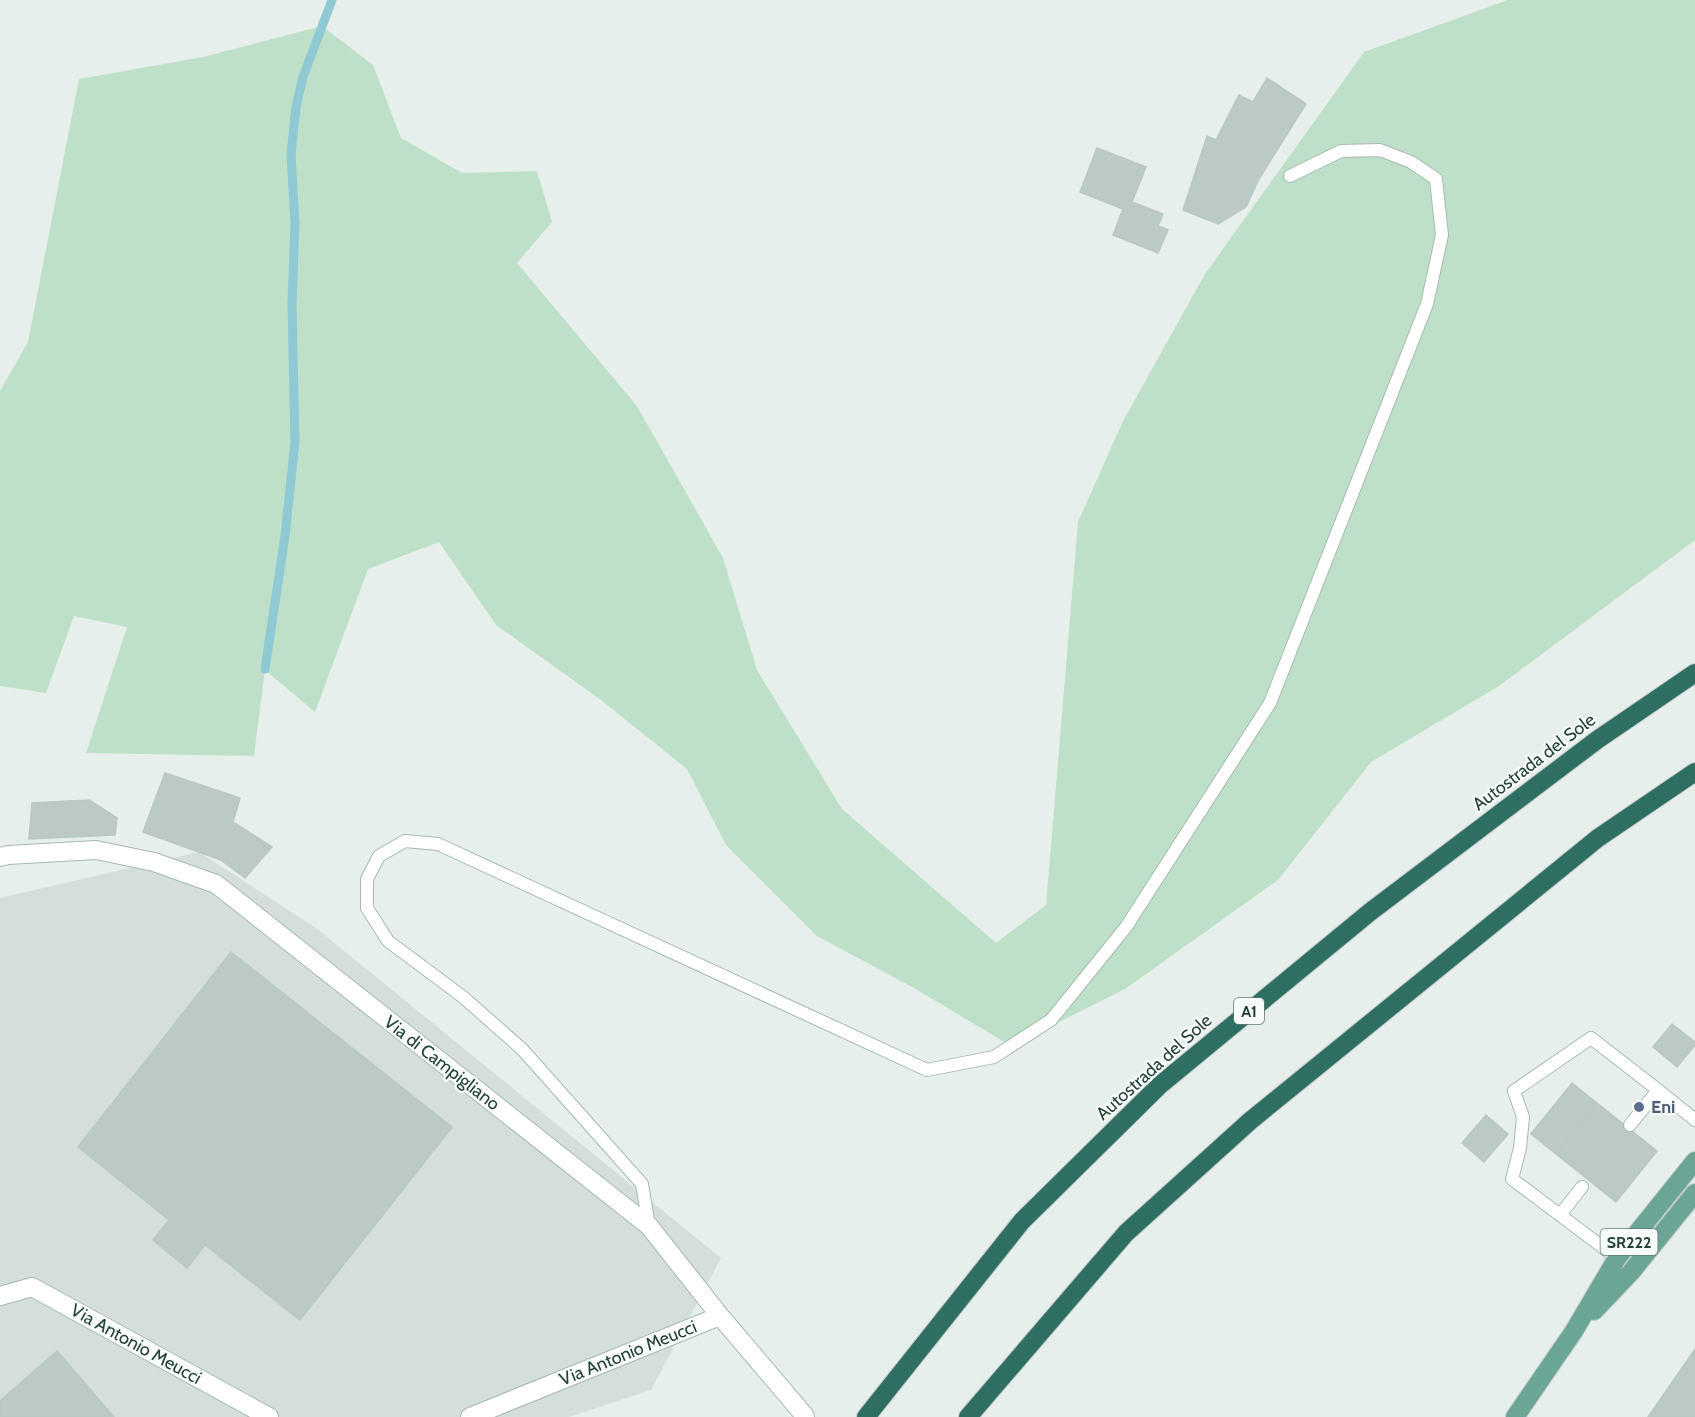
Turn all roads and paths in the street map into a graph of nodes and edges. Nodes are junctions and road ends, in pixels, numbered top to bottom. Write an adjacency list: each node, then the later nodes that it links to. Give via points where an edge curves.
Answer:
1 (1290, 176): 12 (lane, via 1341,151 1380,150 1411,162 1436,179 1442,235 1427,304 1270,703 1126,927 1051,1020 994,1057 927,1070 438,844 405,841 379,856 367,879 366,908 388,940 463,997 522,1049 642,1184)
2 (1695, 673): 20 (highway, Autostrada del Sole / A1, via 1596,740 1370,912 1160,1085 1022,1221)
3 (1695, 772): 21 (highway, via 1598,838 1250,1121 1126,1233)
4 (0, 857): 12 (street, Via di Campigliano, via 96,850 154,862 216,884)
5 (1658, 1090): 6 (lane); 7 (lane); 11 (lane, via 1591,1038 1514,1091 1523,1117 1512,1179)
6 (1695, 1120)
7 (1630, 1125)
8 (1695, 1161): 13 (main road, SR222)
9 (1582, 1187): 11 (lane)
10 (1695, 1193): 16 (main road, SR222, via 1632,1271)
11 (1560, 1215): 13 (lane)
12 (649, 1226): 15 (street, Via di Campigliano)
13 (1617, 1258): 16 (main road, SR222)
14 (0, 1296): 18 (street, Via Antonio Meucci, via 32,1287)
15 (720, 1316): 17 (street, Via di Campigliano); 19 (street, Via Antonio Meucci)
16 (1574, 1331): 22 (main road, SR222)
17 (805, 1416)
18 (269, 1417)
19 (470, 1417)
20 (866, 1417)
21 (968, 1417)
22 (1515, 1417)

